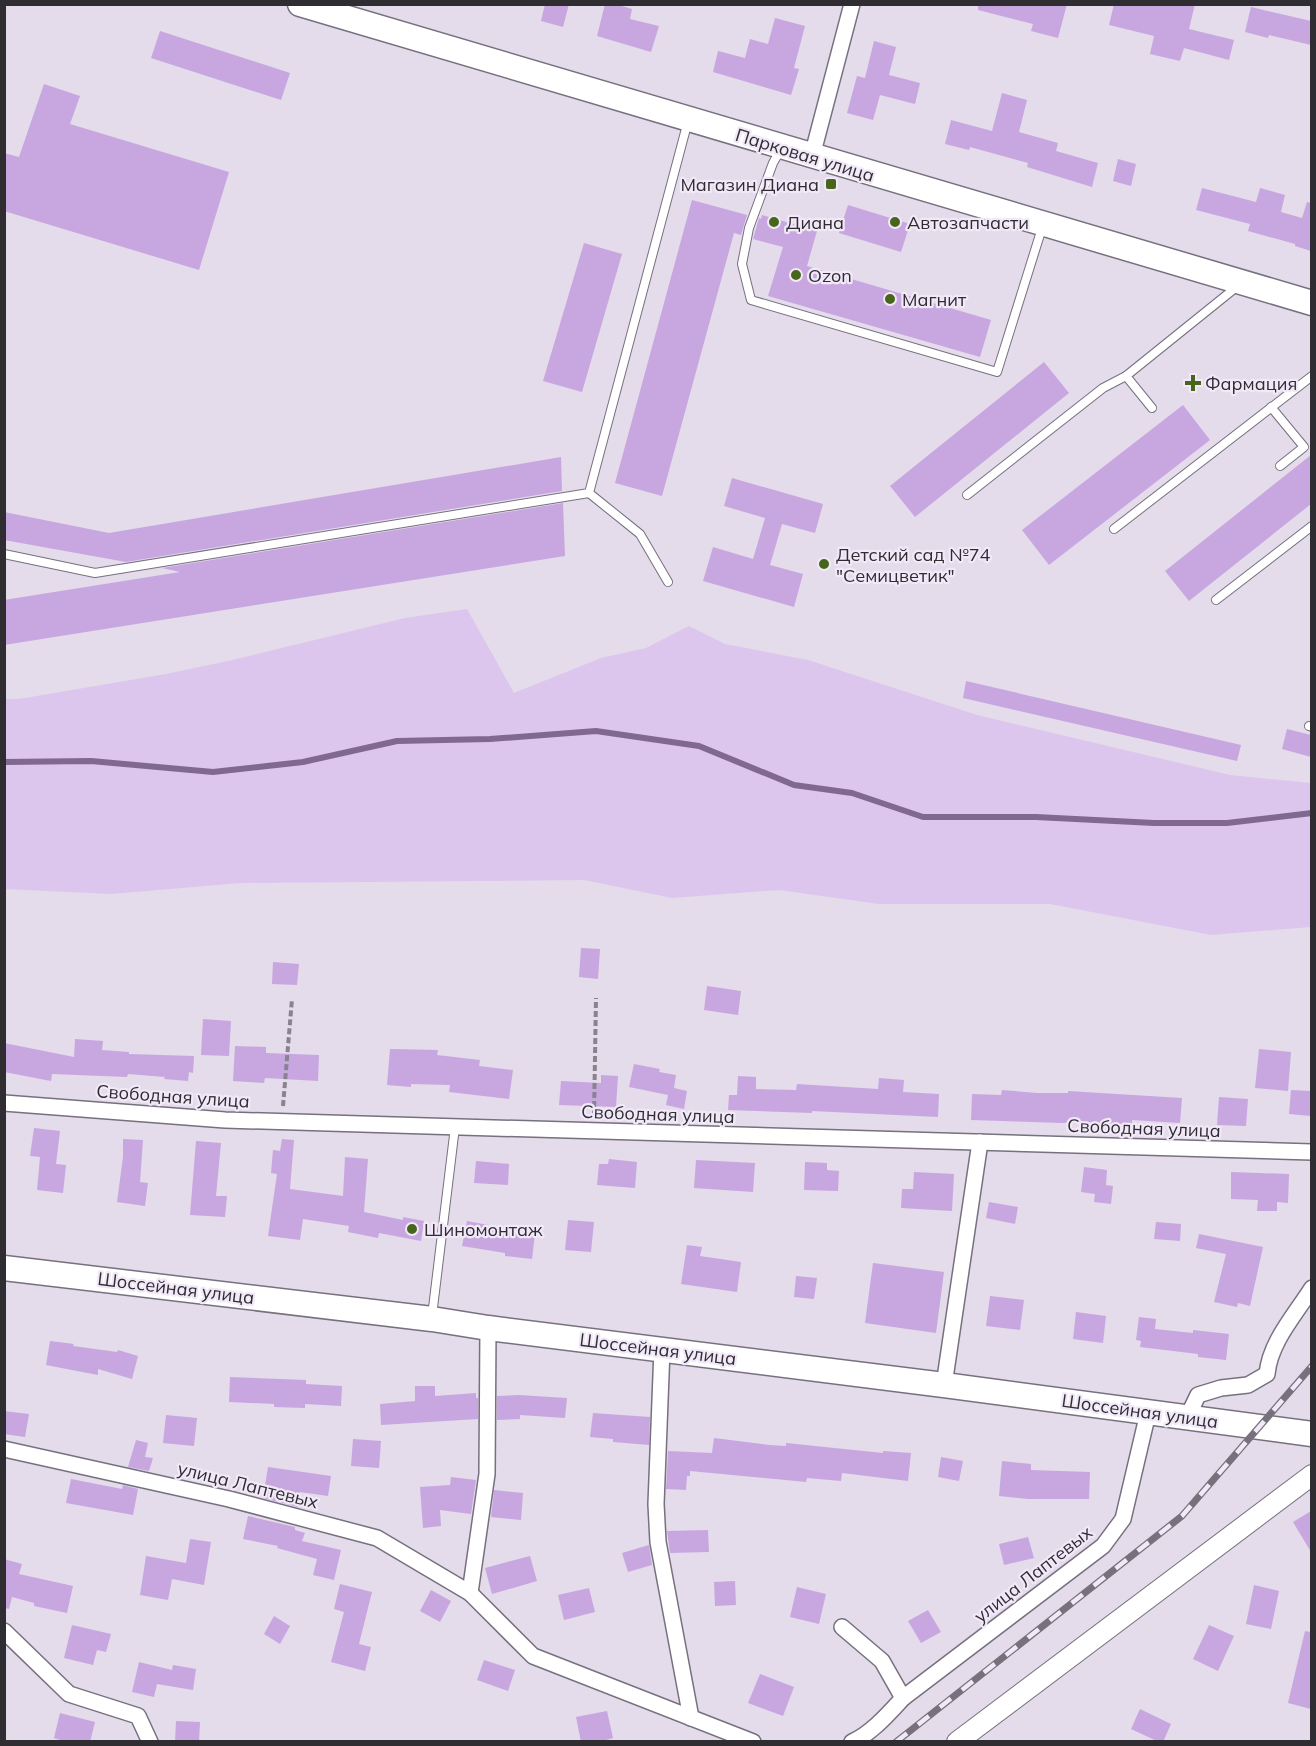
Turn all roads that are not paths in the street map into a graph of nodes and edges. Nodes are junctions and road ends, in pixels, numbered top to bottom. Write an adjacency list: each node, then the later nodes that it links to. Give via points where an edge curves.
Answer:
1 (300, 4): 3 (main road, Парковая улица)
2 (852, 4): 5 (street)
3 (689, 120): 4 (main road, Парковая улица); 14 (lane)
4 (782, 147): 5 (main road, Парковая улица); 6 (lane, via 749,228 742,264 751,300 762,304 997,372)
5 (812, 156): 6 (main road, Парковая улица)
6 (1043, 225): 7 (main road, Парковая улица)
7 (1242, 282): 8 (main road, Парковая улица); 9 (lane)
8 (1311, 303)
9 (1126, 376): 12 (lane); 15 (lane, via 1103,388)
10 (1311, 376): 11 (lane)
11 (1271, 407): 13 (lane, via 1304,447); 17 (lane)
12 (1152, 408)
13 (1280, 466)
14 (589, 494): 18 (lane, via 95,573); 19 (lane, via 640,534)
15 (967, 495)
16 (1311, 526): 20 (lane)
17 (1114, 529)
18 (4, 554)
19 (668, 582)
20 (1216, 600)
21 (4, 1103): 22 (street, Свободная улица, via 225,1120)
22 (455, 1127): 23 (street, Свободная улица); 27 (lane)
23 (980, 1142): 24 (street, Свободная улица); 30 (street)
24 (1311, 1152)
25 (4, 1268): 27 (main road, Шоссейная улица)
26 (1311, 1288): 32 (street, via 1273,1347 1267,1374 1248,1385 1198,1395)
27 (432, 1319): 28 (main road, Шоссейная улица)
28 (488, 1328): 29 (main road, Шоссейная улица); 36 (street, via 487,1474)
29 (662, 1349): 30 (main road, Шоссейная улица); 40 (street, via 658,1542)
30 (944, 1384): 31 (main road, Шоссейная улица)
31 (1148, 1413): 32 (main road, Шоссейная улица); 39 (street, улица Лаптевых, via 1124,1519 1103,1546)
32 (1187, 1418): 33 (main road, Шоссейная улица)
33 (1311, 1434)
34 (4, 1449): 36 (street, улица Лаптевых, via 229,1499 376,1538)
35 (1311, 1475): 44 (street)
36 (470, 1593): 40 (street, улица Лаптевых, via 533,1656)
37 (842, 1627): 39 (street, via 882,1661)
38 (4, 1631): 41 (street, via 69,1694 138,1716)
39 (903, 1698): 43 (street, улица Лаптевых)
40 (691, 1718): 42 (street, улица Лаптевых)
41 (150, 1742)
42 (753, 1742)
43 (852, 1742)
44 (957, 1742)

